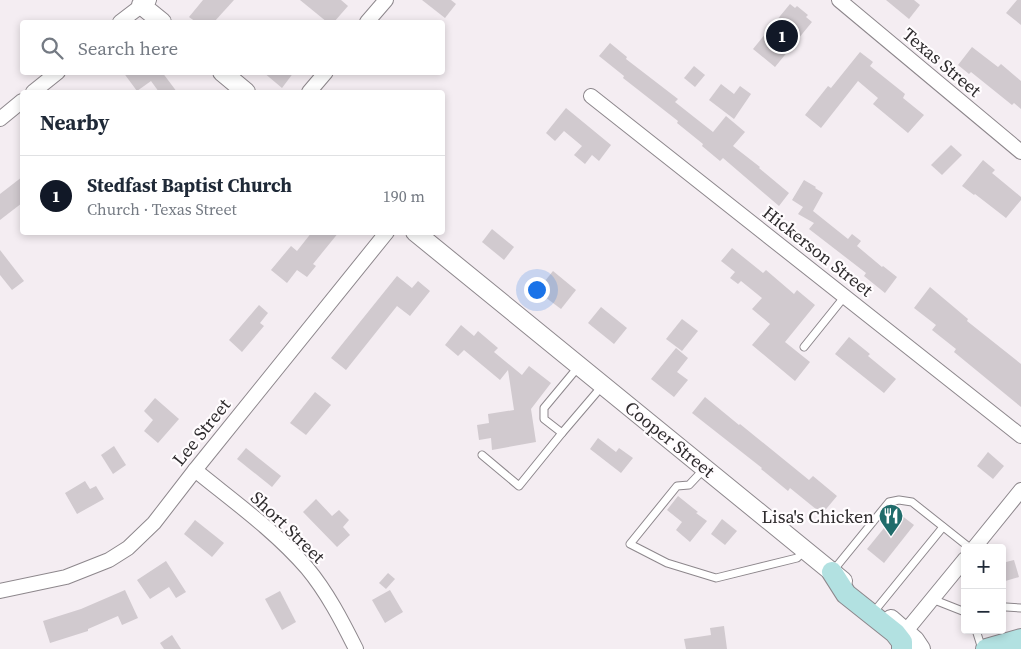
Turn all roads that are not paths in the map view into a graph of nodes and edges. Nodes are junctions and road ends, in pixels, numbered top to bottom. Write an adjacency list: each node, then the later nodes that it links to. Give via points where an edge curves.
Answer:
1 (386, 0): 6 (street)
2 (142, 2): 4 (street); 5 (street)
3 (845, 2): 16 (street, Texas Street)
4 (122, 20)
5 (160, 20)
6 (369, 20)
7 (54, 75): 10 (street)
8 (226, 75): 11 (street)
9 (323, 75): 12 (street)
10 (36, 90)
11 (244, 90)
12 (311, 90)
13 (591, 96): 19 (street, Hickerson Street)
14 (20, 103): 15 (street)
15 (0, 119)
16 (1021, 152)
17 (385, 235): 27 (street, Lee Street)
18 (419, 235): 21 (street, Cooper Street)
19 (845, 296): 20 (lane); 24 (street, Hickerson Street)
20 (804, 347)
21 (579, 366): 22 (street, Cooper Street); 23 (lane, via 544,408 544,419)
22 (603, 385): 23 (lane); 26 (street, Cooper Street)
23 (562, 433): 25 (lane, via 519,486)
24 (1021, 436)
25 (482, 455)
26 (705, 468): 32 (street, Cooper Street); 32 (lane, via 690,485 677,486 630,544 667,564 716,578 797,558)
27 (195, 470): 35 (street, Lee Street, via 154,523 128,548 109,560 66,578); 44 (street, Short Street, via 267,528 308,569 335,608)
28 (1021, 490): 31 (street)
29 (943, 527): 30 (lane); 34 (lane, via 912,502 889,502); 38 (lane)
30 (965, 544)
31 (977, 544)
32 (805, 550): 34 (street, Cooper Street)
33 (961, 564): 36 (street)
34 (832, 572): 38 (street, Cooper Street); 43 (main road, via 846,594 902,642)
35 (0, 591)
36 (932, 599): 40 (lane); 43 (street)
37 (1006, 607): 39 (lane)
38 (877, 608): 43 (street, Cooper Street)
39 (1021, 608)
40 (961, 610)
41 (977, 634): 46 (lane)
42 (1021, 639): 47 (main road)
43 (904, 640): 45 (street, Cooper Street, via 914,640)
44 (356, 649)
45 (921, 649)
46 (982, 649)
47 (986, 649)

